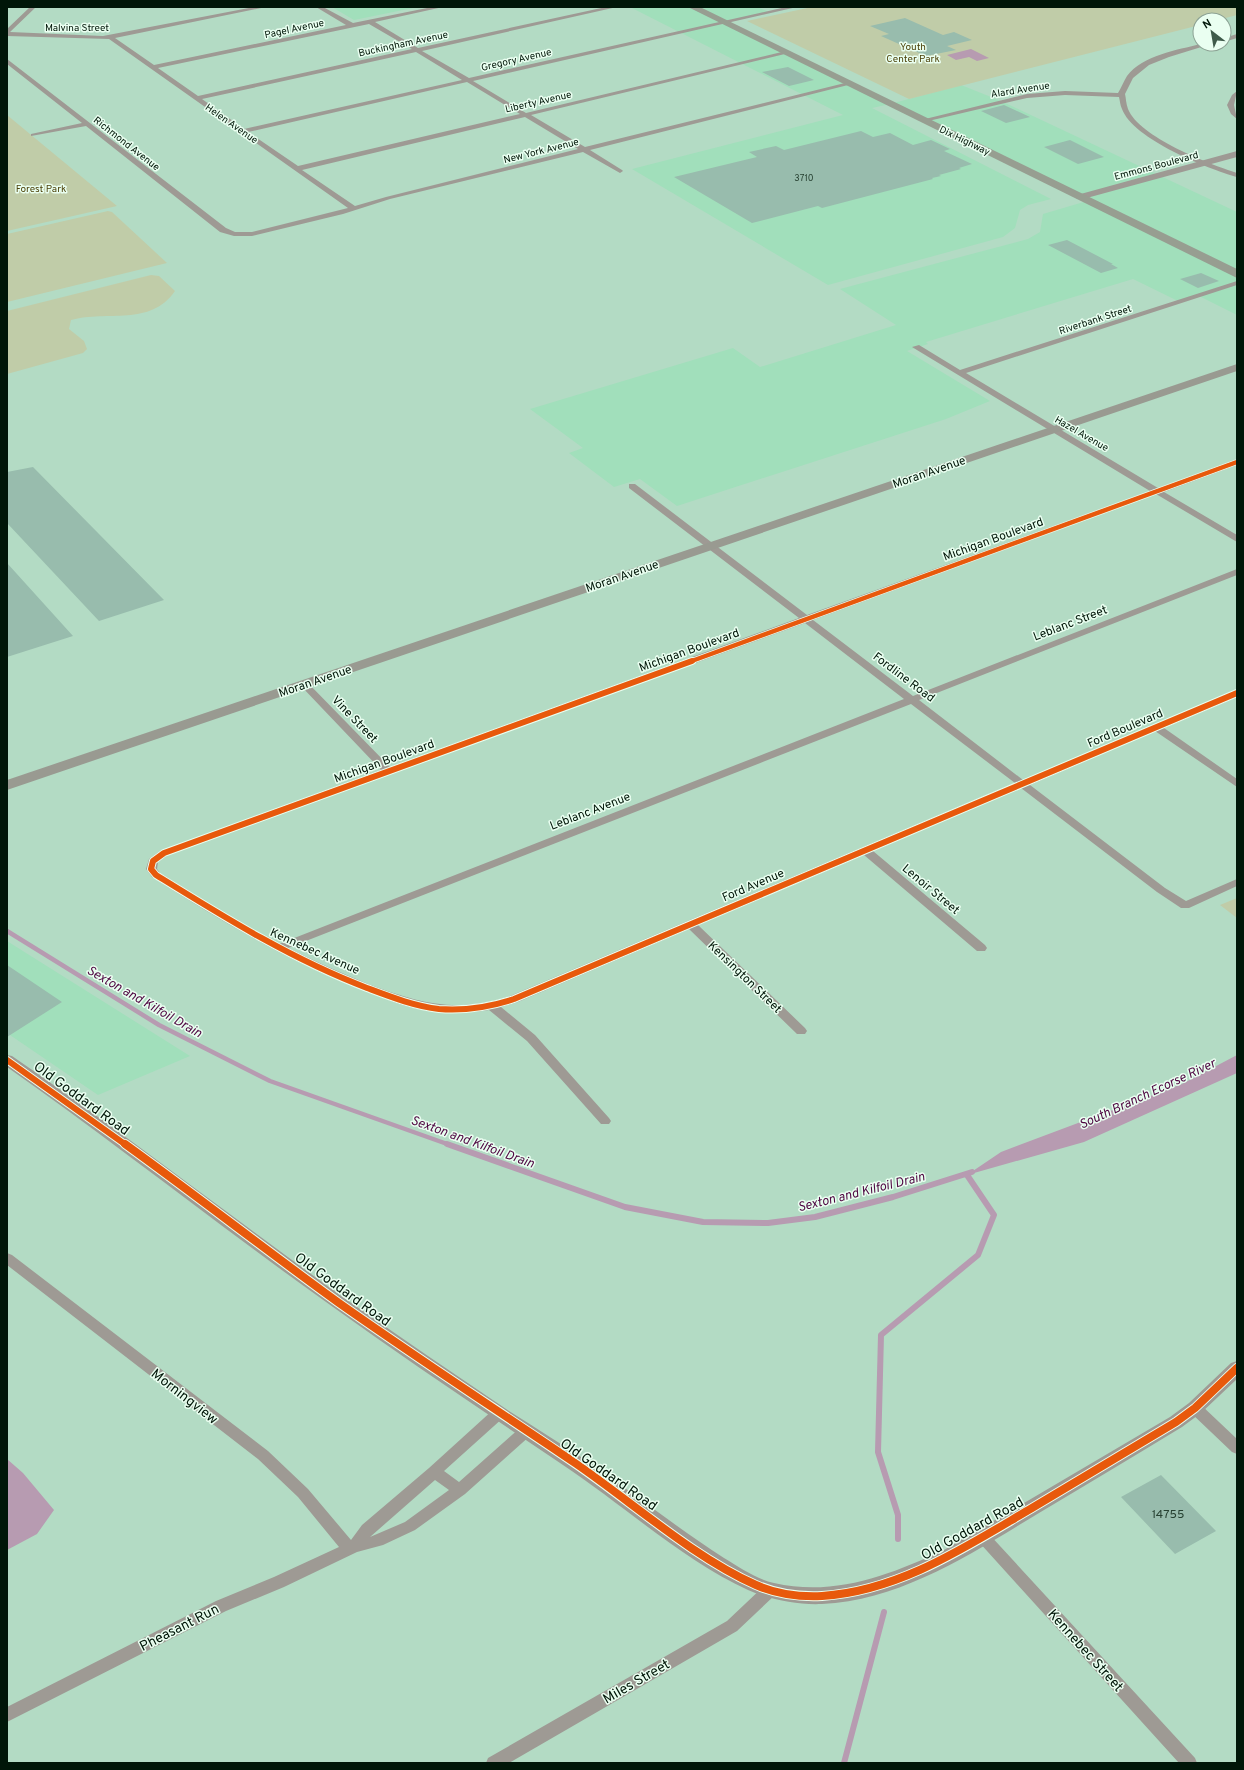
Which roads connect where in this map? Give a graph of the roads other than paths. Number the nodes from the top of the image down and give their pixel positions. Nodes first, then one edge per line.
1 (33, 7) edge
2 (263, 7) edge
3 (319, 7) edge
4 (440, 7) edge
5 (614, 7) edge
6 (693, 7) edge
7 (794, 7) edge
8 (370, 22) junction
9 (724, 22) junction
10 (351, 26) junction
11 (7, 33) edge
12 (110, 37) junction
13 (1192, 48) edge
14 (417, 50) junction
15 (786, 53) junction
16 (7, 61) edge
17 (153, 67) junction
18 (467, 80) junction
19 (849, 84) junction
20 (1237, 92) edge
21 (1121, 96) junction
22 (196, 98) junction
23 (525, 115) junction
24 (1237, 117) edge
25 (924, 120) junction
26 (87, 124) junction
27 (242, 131) junction
28 (33, 135) dead end
29 (584, 149) junction
30 (1237, 154) edge
31 (1206, 163) junction
32 (296, 169) junction
33 (620, 171) dead end
34 (1237, 175) edge
35 (1080, 197) junction
36 (354, 209) junction
37 (237, 235) joint
38 (1237, 274) edge
39 (1237, 283) edge
40 (916, 347) dead end
41 (1237, 367) edge
42 (959, 373) junction
43 (1054, 429) junction
44 (1237, 462) edge
45 (632, 486) dead end
46 (1158, 491) junction
47 (1237, 539) edge
48 (710, 546) junction
49 (1237, 572) edge
50 (806, 618) junction
51 (304, 684) junction
52 (1237, 693) edge
53 (912, 698) junction
54 (1156, 727) junction
55 (388, 772) junction
56 (1022, 783) junction
57 (1237, 784) edge
58 (7, 785) edge
59 (865, 850) junction
60 (151, 863) joint
61 (1237, 882) edge
62 (690, 924) junction
63 (278, 948) junction
64 (980, 948) dead end
65 (492, 1006) junction
66 (801, 1031) dead end
67 (7, 1060) edge
68 (605, 1121) dead end
69 (7, 1258) edge
70 (1237, 1368) edge
71 (1195, 1408) junction
72 (499, 1413) junction
73 (526, 1431) junction
74 (1237, 1448) edge
75 (434, 1472) junction
76 (460, 1490) junction
77 (983, 1537) junction
78 (352, 1548) junction
79 (770, 1590) junction
80 (7, 1715) edge
81 (494, 1763) edge
82 (1189, 1763) edge

1 - 11 street
2 - 12 street, Malvina Street
3 - 10 street
4 - 8 street, Pagel Avenue
5 - 14 street, Buckingham Avenue
6 - 9 main road, Dix Highway
7 - 9 street, Gregory Avenue
8 - 10 street, Pagel Avenue
8 - 14 street
9 - 15 main road, Dix Highway
9 - 18 street, Gregory Avenue
10 - 17 street, Pagel Avenue
11 - 12 street, Malvina Street
12 - 17 street, Helen Avenue
13 - 21 street
14 - 18 street
14 - 22 street, Buckingham Avenue
15 - 19 main road, Dix Highway
15 - 23 street, Liberty Avenue
16 - 26 street, Richmond Avenue
17 - 22 street, Helen Avenue
18 - 23 street
18 - 27 street, Gregory Avenue
19 - 25 main road, Dix Highway
19 - 29 street, New York Avenue
20 - 24 street
21 - 25 street, Alard Avenue
21 - 31 street
22 - 27 street, Helen Avenue
23 - 29 street
23 - 32 street, Liberty Avenue
25 - 35 main road, Dix Highway
26 - 28 street
26 - 37 street, Richmond Avenue
27 - 32 street, Helen Avenue
29 - 33 street
29 - 36 street, New York Avenue
30 - 31 street, Emmons Boulevard
31 - 34 street
31 - 35 street, Emmons Boulevard
32 - 36 street, Helen Avenue
35 - 38 main road, Dix Highway
36 - 37 street, New York Avenue
39 - 42 street, Riverbank Street
40 - 42 street, Hazel Avenue
41 - 43 main road, Moran Avenue
42 - 43 street, Hazel Avenue
43 - 46 street, Hazel Avenue
43 - 48 main road, Moran Avenue
44 - 46 street, Michigan Boulevard
45 - 48 street, Fordline Road
46 - 47 street, Hazel Avenue
46 - 50 street, Michigan Boulevard
48 - 50 street, Fordline Road
48 - 51 main road, Moran Avenue
49 - 53 street, Leblanc Street
50 - 53 street, Fordline Road
50 - 55 street, Michigan Boulevard
51 - 55 street, Vine Street
51 - 58 main road, Moran Avenue
52 - 54 street, Ford Boulevard
53 - 56 street, Fordline Road
53 - 63 street, Leblanc Avenue
54 - 56 street, Ford Boulevard
54 - 57 street
55 - 60 street, Michigan Boulevard
56 - 59 street, Ford Avenue
56 - 61 street, Fordline Road
59 - 62 street, Ford Avenue
59 - 64 street, Lenoir Street
60 - 63 street, Kennebec Avenue
62 - 65 street, Ford Avenue
62 - 66 street, Kensington Street
63 - 65 street, Kennebec Avenue
65 - 68 street
67 - 72 street, Old Goddard Road
69 - 78 street, Morningview
70 - 71 street, Old Goddard Road
71 - 74 street
71 - 77 street, Old Goddard Road
72 - 73 street, Old Goddard Road
72 - 75 street, Pheasant Run
73 - 76 street, Pheasant Run
73 - 79 street, Old Goddard Road
75 - 76 street
75 - 78 street, Pheasant Run
76 - 78 street, Pheasant Run
77 - 79 street, Old Goddard Road
77 - 82 street, Kennebec Street
78 - 80 street, Pheasant Run
79 - 81 street, Miles Street

